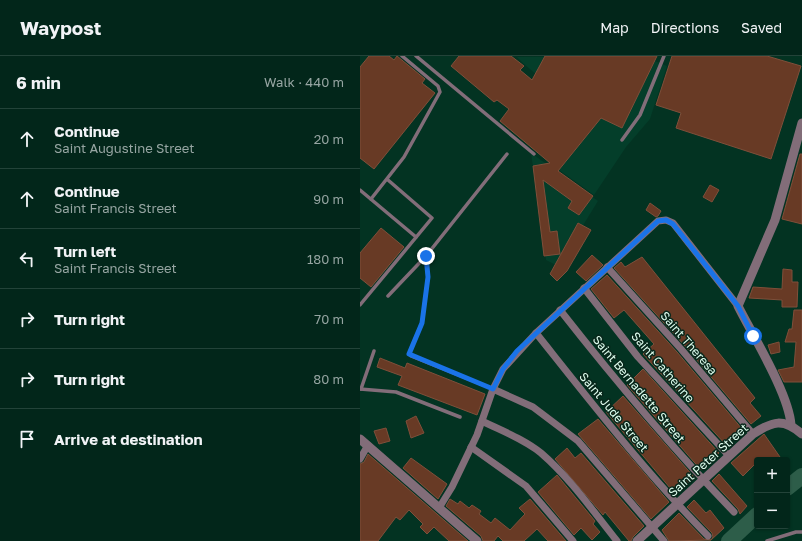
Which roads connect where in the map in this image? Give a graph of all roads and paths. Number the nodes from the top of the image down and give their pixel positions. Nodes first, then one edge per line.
1 (402, 56) edge
2 (416, 56) edge
3 (664, 56) edge
4 (802, 123) edge
5 (622, 140) dead end
6 (507, 154) dead end
7 (534, 154) dead end
8 (388, 180) junction
9 (360, 190) edge
10 (371, 199) junction
11 (416, 237) junction
12 (426, 256) junction
13 (607, 267) junction
14 (584, 288) junction
15 (388, 296) dead end
16 (361, 302) edge
17 (738, 306) junction
18 (560, 310) junction
19 (536, 333) junction
20 (374, 351) dead end
21 (361, 389) edge
22 (493, 389) junction
23 (460, 417) dead end
24 (482, 421) junction
25 (791, 425) junction
26 (753, 434) junction
27 (802, 434) edge
28 (360, 439) edge
29 (368, 445) junction
30 (471, 447) junction
31 (729, 456) junction
32 (360, 459) edge
33 (703, 480) junction
34 (677, 504) junction
35 (439, 508) junction
36 (734, 512) dead end
37 (652, 528) junction
38 (802, 532) edge
39 (708, 536) dead end
40 (477, 541) edge
41 (573, 541) edge
42 (617, 541) edge
43 (637, 541) edge
44 (664, 541) edge
45 (767, 541) edge

1 - 8 lane
2 - 7 lane
3 - 5 lane
4 - 17 street
6 - 12 lane
8 - 10 lane
8 - 11 lane
9 - 10 lane
10 - 11 lane
11 - 16 lane
12 - 15 lane
12 - 22 lane
13 - 14 street
13 - 17 street
13 - 26 street, Saint Theresa
14 - 18 street
14 - 31 street, Saint Catherine
17 - 25 street
18 - 19 street
18 - 33 street, Saint Bernadette Street
19 - 22 street
19 - 34 street, Saint Jude Street
20 - 21 lane
21 - 23 lane
22 - 24 street
22 - 37 street
24 - 30 street
24 - 42 street
25 - 26 street, Saint Peter Street
25 - 27 street
26 - 31 street, Saint Peter Street
28 - 29 street
29 - 32 street
29 - 35 street
30 - 35 street
30 - 41 street
31 - 33 street, Saint Peter Street
33 - 34 street, Saint Peter Street
33 - 36 street, Saint Bernadette Street
34 - 37 street, Saint Peter Street
34 - 39 street, Saint Jude Street
35 - 40 street
37 - 43 street, Saint Peter Street
37 - 44 street
38 - 45 lane

